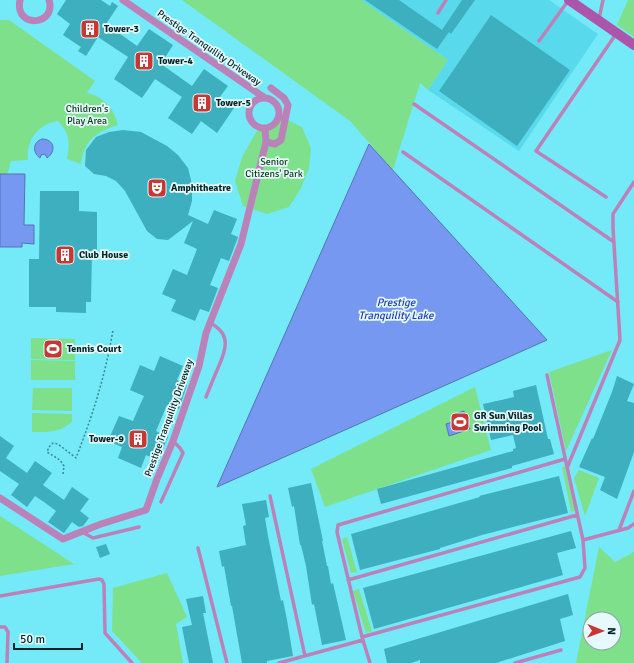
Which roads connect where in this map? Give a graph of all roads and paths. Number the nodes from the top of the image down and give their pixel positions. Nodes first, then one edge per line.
1 (20, 0) edge
2 (49, 0) edge
3 (123, 0) edge
4 (446, 0) edge
5 (569, 0) edge
6 (603, 0) edge
7 (438, 13) dead end
8 (598, 20) junction
9 (617, 33) junction
10 (538, 41) dead end
11 (634, 45) edge
12 (271, 88) dead end
13 (265, 98) junction
14 (414, 104) dead end
15 (265, 129) junction
16 (266, 142) junction
17 (403, 152) dead end
18 (634, 182) edge
19 (606, 197) dead end
20 (614, 242) junction
21 (618, 302) junction
22 (210, 323) junction
23 (113, 330) dead end
24 (547, 375) dead end
25 (206, 397) dead end
26 (173, 440) junction
27 (565, 459) junction
28 (567, 469) junction
29 (63, 474) dead end
30 (634, 491) edge
31 (270, 496) dead end
32 (0, 498) edge
33 (161, 502) dead end
34 (577, 515) junction
35 (634, 524) edge
36 (139, 527) dead end
37 (619, 530) junction
38 (82, 532) junction
39 (583, 540) junction
40 (198, 548) dead end
41 (348, 580) junction
42 (0, 596) edge
43 (0, 626) edge
44 (363, 639) junction
45 (561, 650) dead end
46 (305, 656) junction
47 (7, 663) edge
48 (132, 663) edge
49 (226, 663) edge
50 (279, 663) edge
51 (370, 663) edge
52 (515, 663) edge

1 - 2 street
3 - 13 street, Prestige Tranquility Driveway
4 - 7 lane
5 - 8 main road
5 - 10 lane
6 - 8 lane
8 - 9 main road
9 - 11 main road
9 - 19 lane
12 - 16 street
13 - 15 street, Prestige Tranquility Driveway
13 - 15 street, Prestige Tranquility Driveway
14 - 20 lane
15 - 16 street, Prestige Tranquility Driveway
16 - 22 street, Prestige Tranquility Driveway
17 - 21 lane
18 - 20 lane
20 - 21 lane
21 - 28 lane
22 - 25 lane
22 - 26 street, Prestige Tranquility Driveway
23 - 29 path
24 - 27 lane
26 - 33 lane
26 - 38 street, Prestige Tranquility Driveway
27 - 28 lane
27 - 41 lane
28 - 34 lane
30 - 37 lane
31 - 46 lane
32 - 38 street, Prestige Tranquility Driveway
34 - 39 lane
34 - 41 lane
35 - 37 lane
36 - 38 lane
37 - 39 lane
39 - 44 lane
40 - 49 lane
41 - 44 lane
42 - 48 lane
43 - 47 lane
44 - 46 lane
44 - 51 lane
45 - 52 lane
46 - 50 lane

